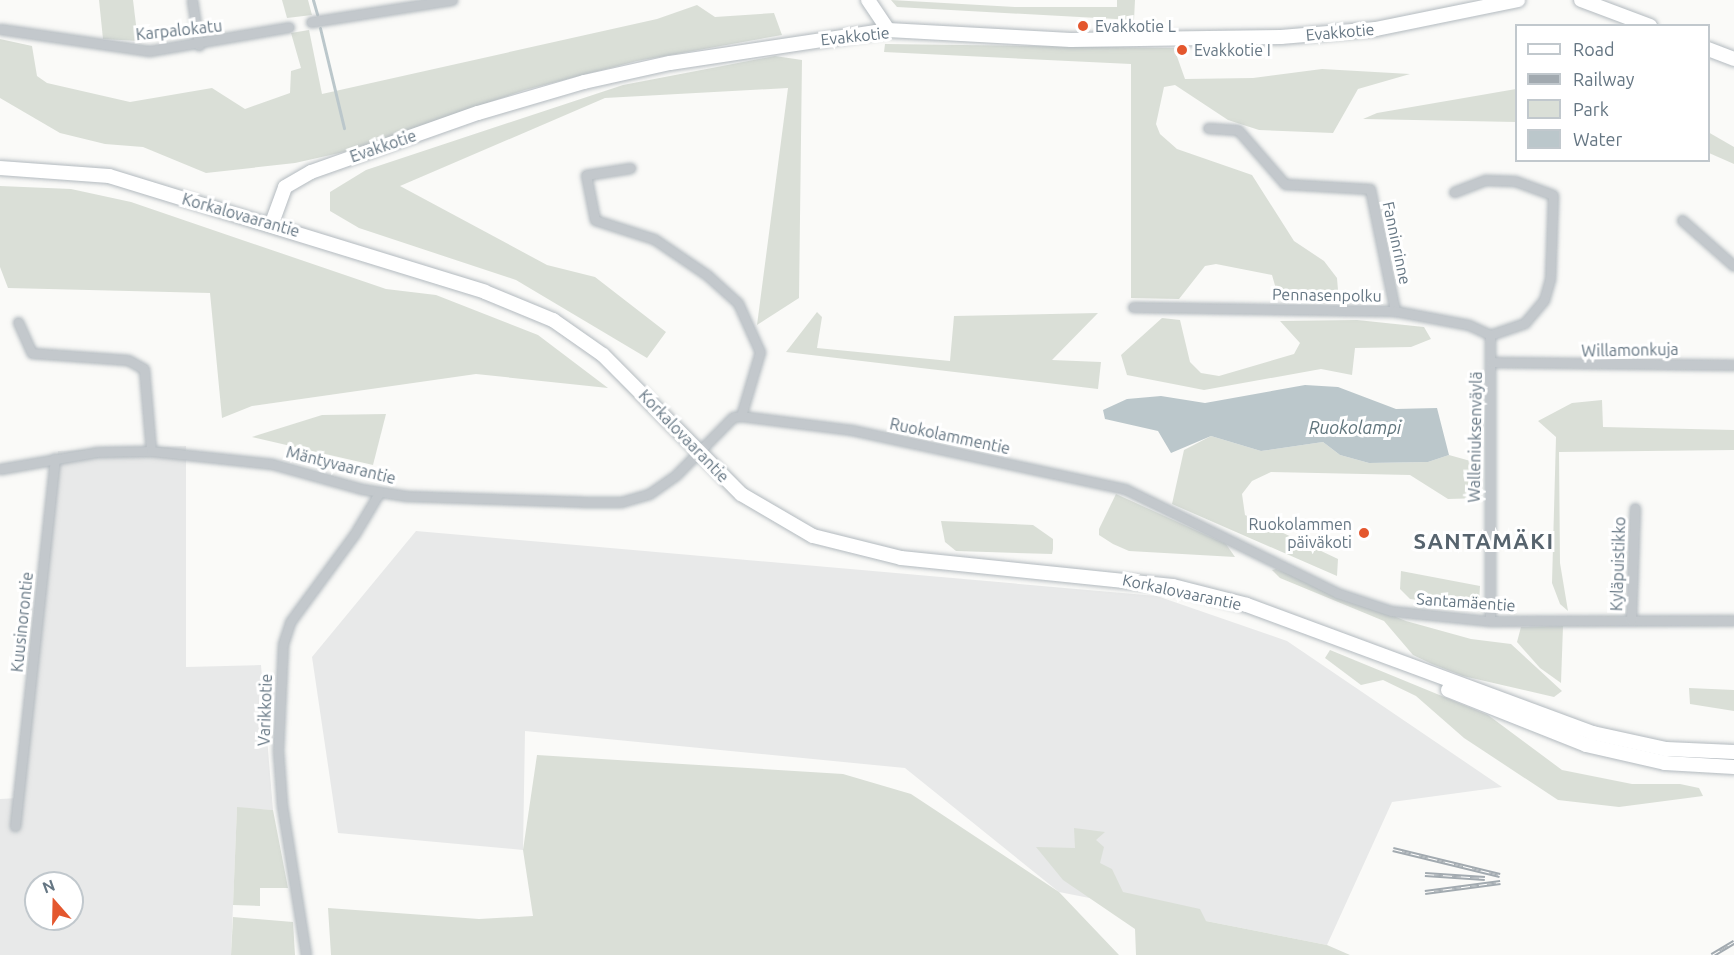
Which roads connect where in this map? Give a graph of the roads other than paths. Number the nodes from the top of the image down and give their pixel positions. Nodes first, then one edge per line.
1 (192, 0) edge
2 (452, 0) edge
3 (868, 0) edge
4 (1518, 0) edge
5 (1590, 1) edge
6 (311, 22) dead end
7 (1645, 24) edge
8 (289, 27) dead end
9 (0, 29) edge
10 (888, 30) junction
11 (199, 45) junction
12 (1710, 50) edge
13 (1734, 59) edge
14 (1208, 129) dead end
15 (0, 168) edge
16 (630, 168) dead end
17 (1454, 192) dead end
18 (1682, 220) dead end
19 (272, 223) junction
20 (1734, 266) edge
21 (1133, 307) dead end
22 (1395, 311) junction
23 (18, 322) dead end
24 (1490, 336) junction
25 (1491, 362) junction
26 (1734, 365) edge
27 (741, 416) junction
28 (151, 451) junction
29 (698, 454) junction
30 (55, 458) junction
31 (0, 469) edge
32 (378, 493) junction
33 (1148, 500) joint
34 (1635, 508) dead end
35 (1631, 620) junction
36 (1734, 620) edge
37 (1490, 621) junction
38 (1383, 656) junction
39 (1734, 752) edge
40 (1734, 767) edge
41 (15, 826) dead end
42 (306, 955) edge

1 - 11 street
2 - 6 street
3 - 10 street
4 - 10 street, Evakkotie
5 - 7 street
8 - 11 street, Karpalokatu
9 - 11 street, Karpalokatu
10 - 19 street, Evakkotie
12 - 13 street
14 - 22 street, Fanninrinne
15 - 19 street, Korkalovaarantie
16 - 27 street
17 - 24 street
18 - 20 street
19 - 29 street, Korkalovaarantie
21 - 22 street, Pennasenpolku
22 - 24 street, Pennasenpolku
23 - 28 street
24 - 25 street
25 - 26 street, Willamonkuja
25 - 37 street, Walleniuksenväylä
27 - 29 street, Mäntyvaarantie
27 - 33 street, Ruokolammentie
28 - 30 street, Mäntyvaarantie
28 - 32 street, Mäntyvaarantie
29 - 32 street, Mäntyvaarantie
29 - 38 street, Korkalovaarantie
30 - 31 street, Mäntyvaarantie
30 - 41 street, Kuusinorontie
32 - 42 street, Varikkotie
33 - 37 street, Santamäentie
34 - 35 street, Kyläpuistikko
35 - 36 street, Santamäentie
35 - 37 street, Santamäentie
38 - 39 street, Korkalovaarantie
38 - 40 street, Korkalovaarantie

